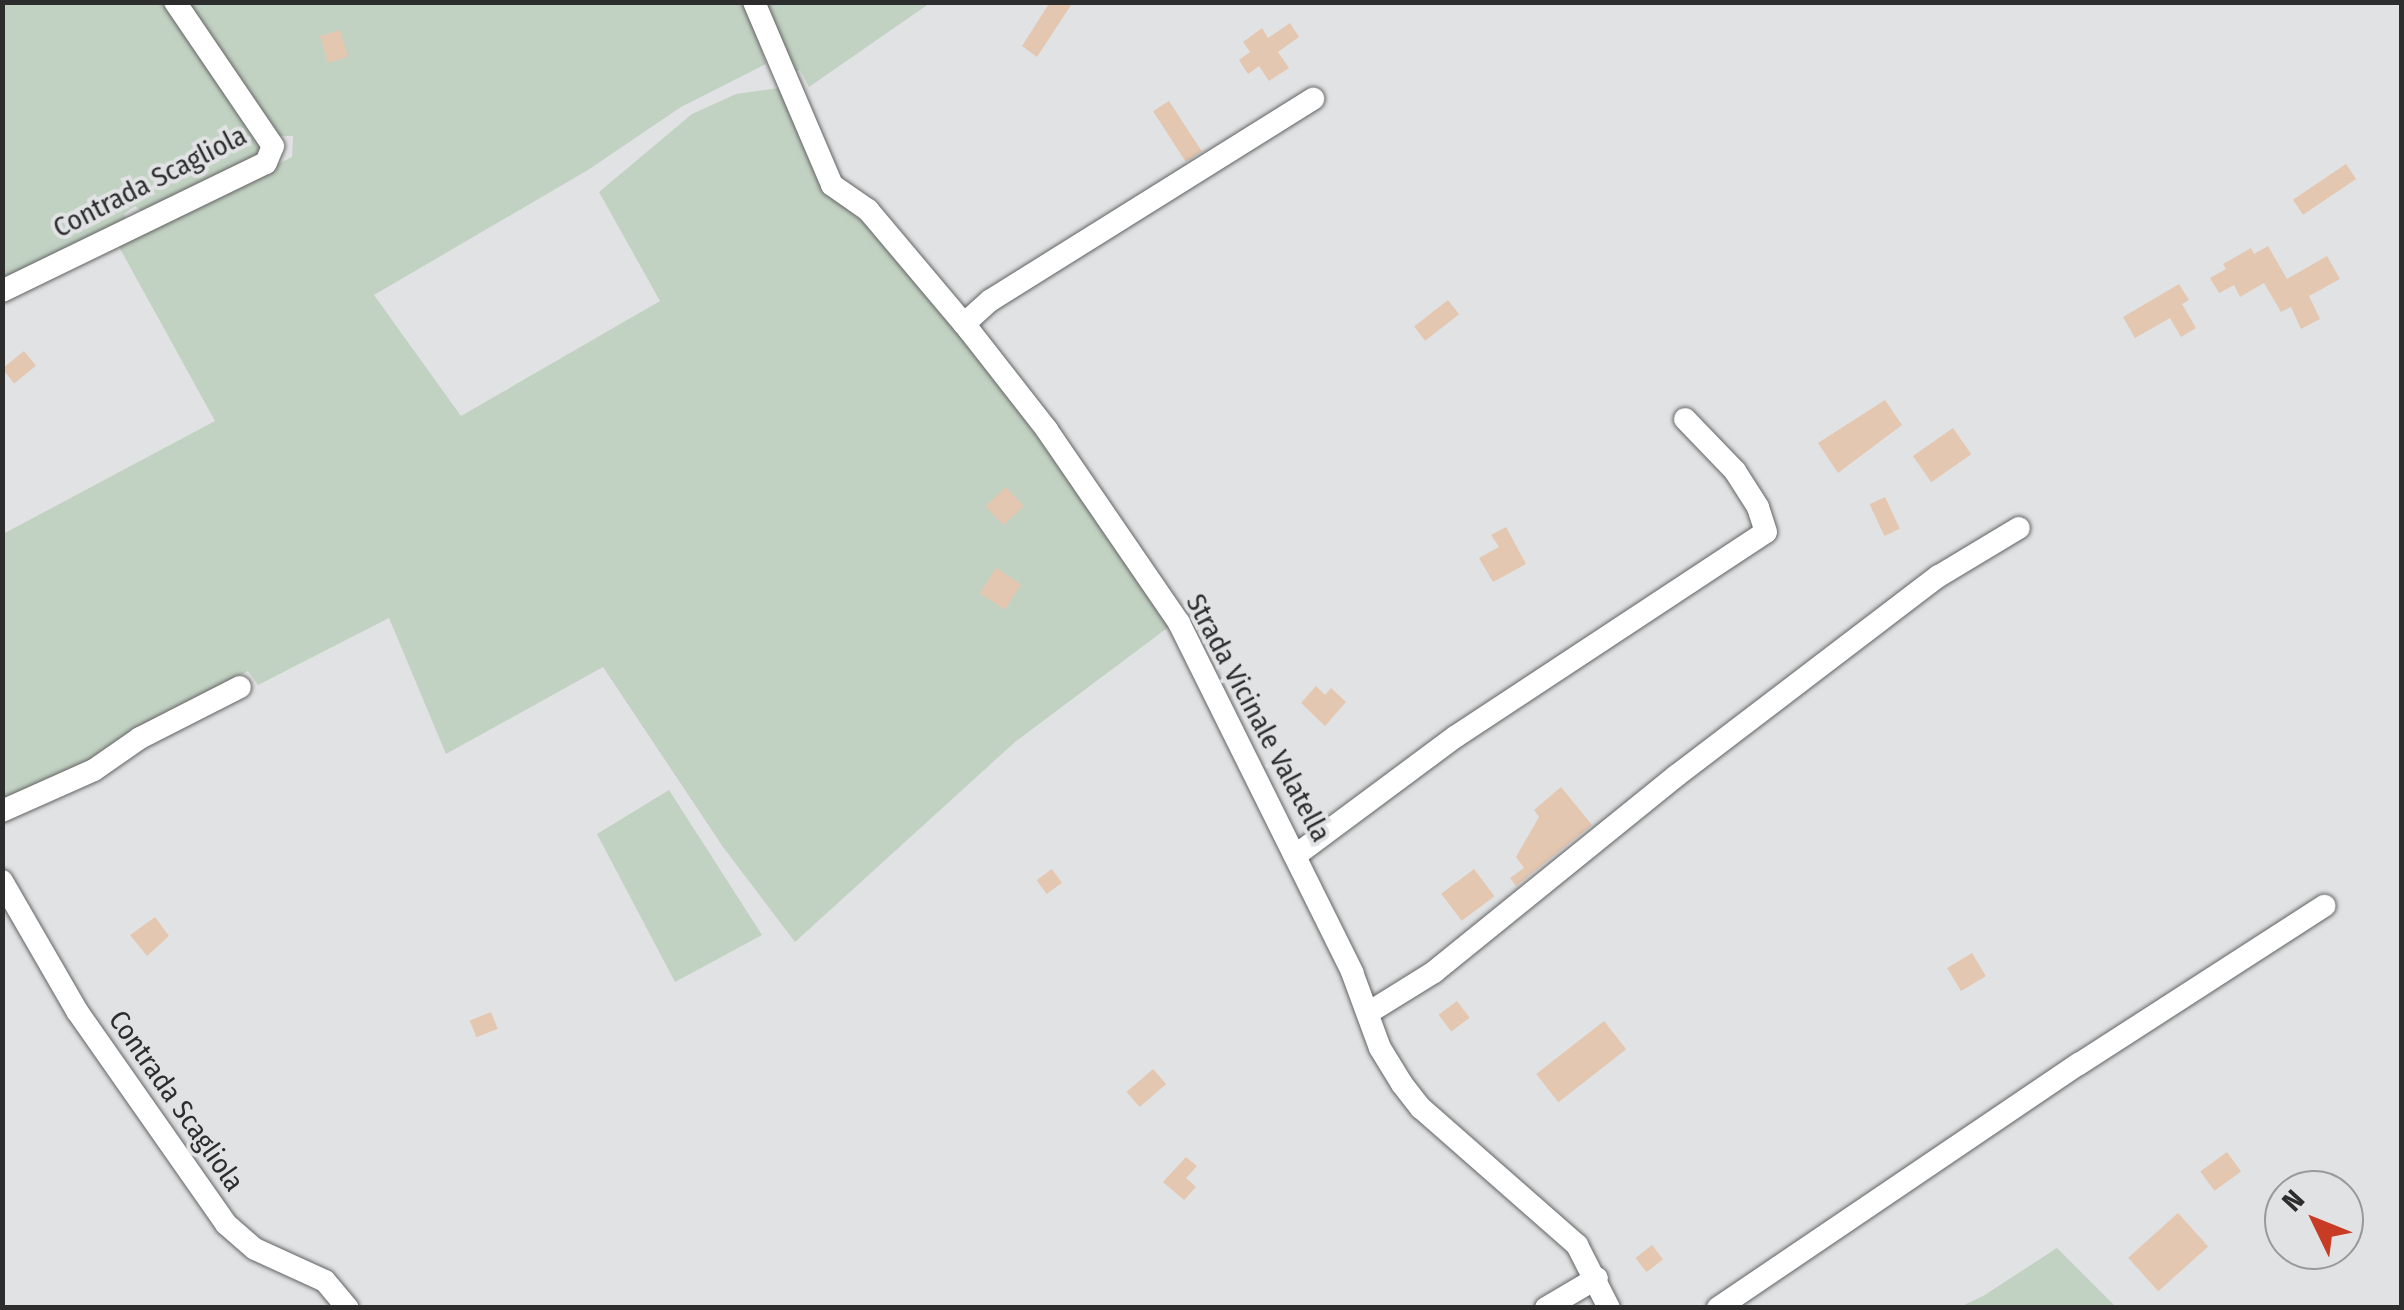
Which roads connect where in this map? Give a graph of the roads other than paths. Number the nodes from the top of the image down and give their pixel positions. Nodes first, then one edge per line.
1 (175, 2) edge
2 (754, 2) edge
3 (1313, 99) dead end
4 (2, 291) edge
5 (964, 324) junction
6 (1685, 419) dead end
7 (2019, 528) dead end
8 (240, 687) dead end
9 (2, 812) edge
10 (1296, 855) junction
11 (2, 881) edge
12 (2324, 906) dead end
13 (1368, 1013) junction
14 (1596, 1278) junction
15 (348, 1308) edge
16 (1546, 1308) edge
17 (1608, 1308) edge
18 (1718, 1308) edge

1 - 4 street, Contrada Scagliola
2 - 5 street, Strada Vicinale Valatella
3 - 5 street
5 - 10 street, Strada Vicinale Valatella
6 - 10 street
7 - 13 street
8 - 9 street
10 - 13 street, Strada Vicinale Valatella
11 - 15 street, Contrada Scagliola
12 - 18 street
13 - 14 street, Strada Vicinale Valatella
14 - 16 street
14 - 17 street, Strada Vicinale Valatella

